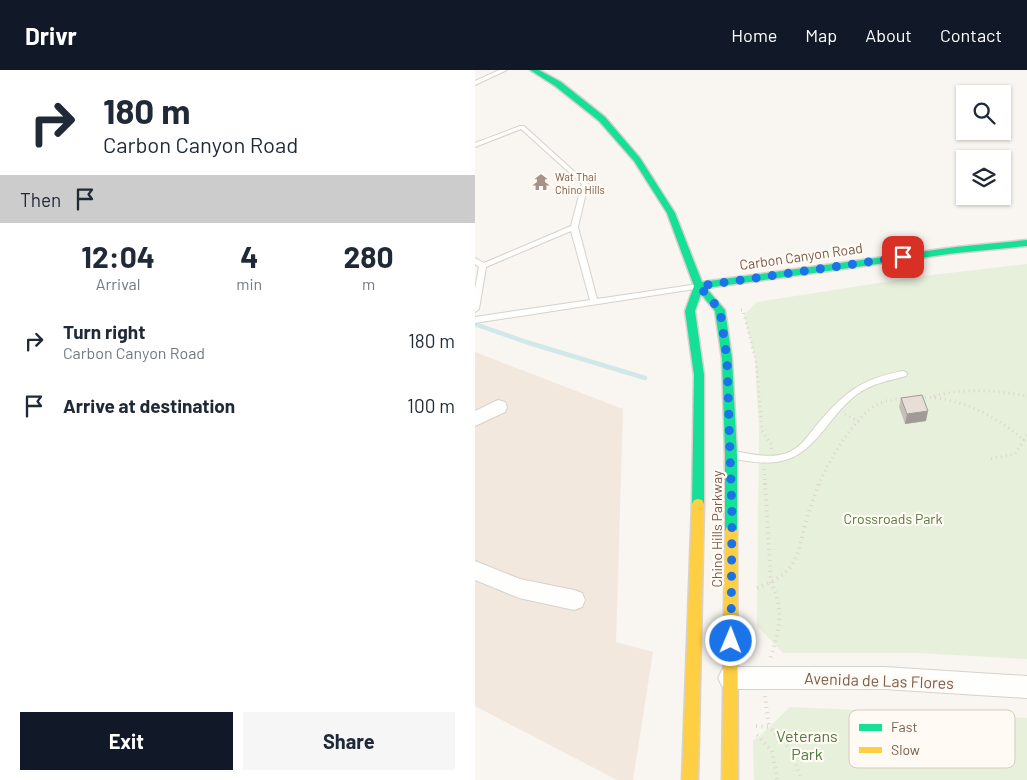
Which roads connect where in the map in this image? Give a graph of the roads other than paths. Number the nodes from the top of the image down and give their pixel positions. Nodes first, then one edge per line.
1 (504, 70) edge
2 (534, 70) edge
3 (475, 83) edge
4 (475, 145) edge
5 (574, 227) junction
6 (1027, 243) edge
7 (475, 260) edge
8 (483, 266) junction
9 (699, 286) junction
10 (594, 302) junction
11 (475, 309) edge
12 (475, 320) edge
13 (903, 374) dead end
14 (498, 407) dead end
15 (475, 419) edge
16 (731, 455) junction
17 (475, 570) edge
18 (574, 600) dead end
19 (730, 678) junction
20 (1027, 687) edge
21 (690, 780) edge
22 (730, 780) edge

1 - 3 lane
2 - 9 main road
4 - 5 lane
5 - 8 lane
5 - 10 lane
6 - 9 main road, Carbon Canyon Road
7 - 8 lane
8 - 11 lane
9 - 10 lane
9 - 16 main road, Chino Hills Parkway
9 - 21 main road, Chino Hills Parkway
10 - 12 lane
13 - 16 lane
14 - 15 street
16 - 19 main road, Chino Hills Parkway
17 - 18 street
19 - 20 street, Avenida de Las Flores
19 - 22 main road, Chino Hills Parkway

